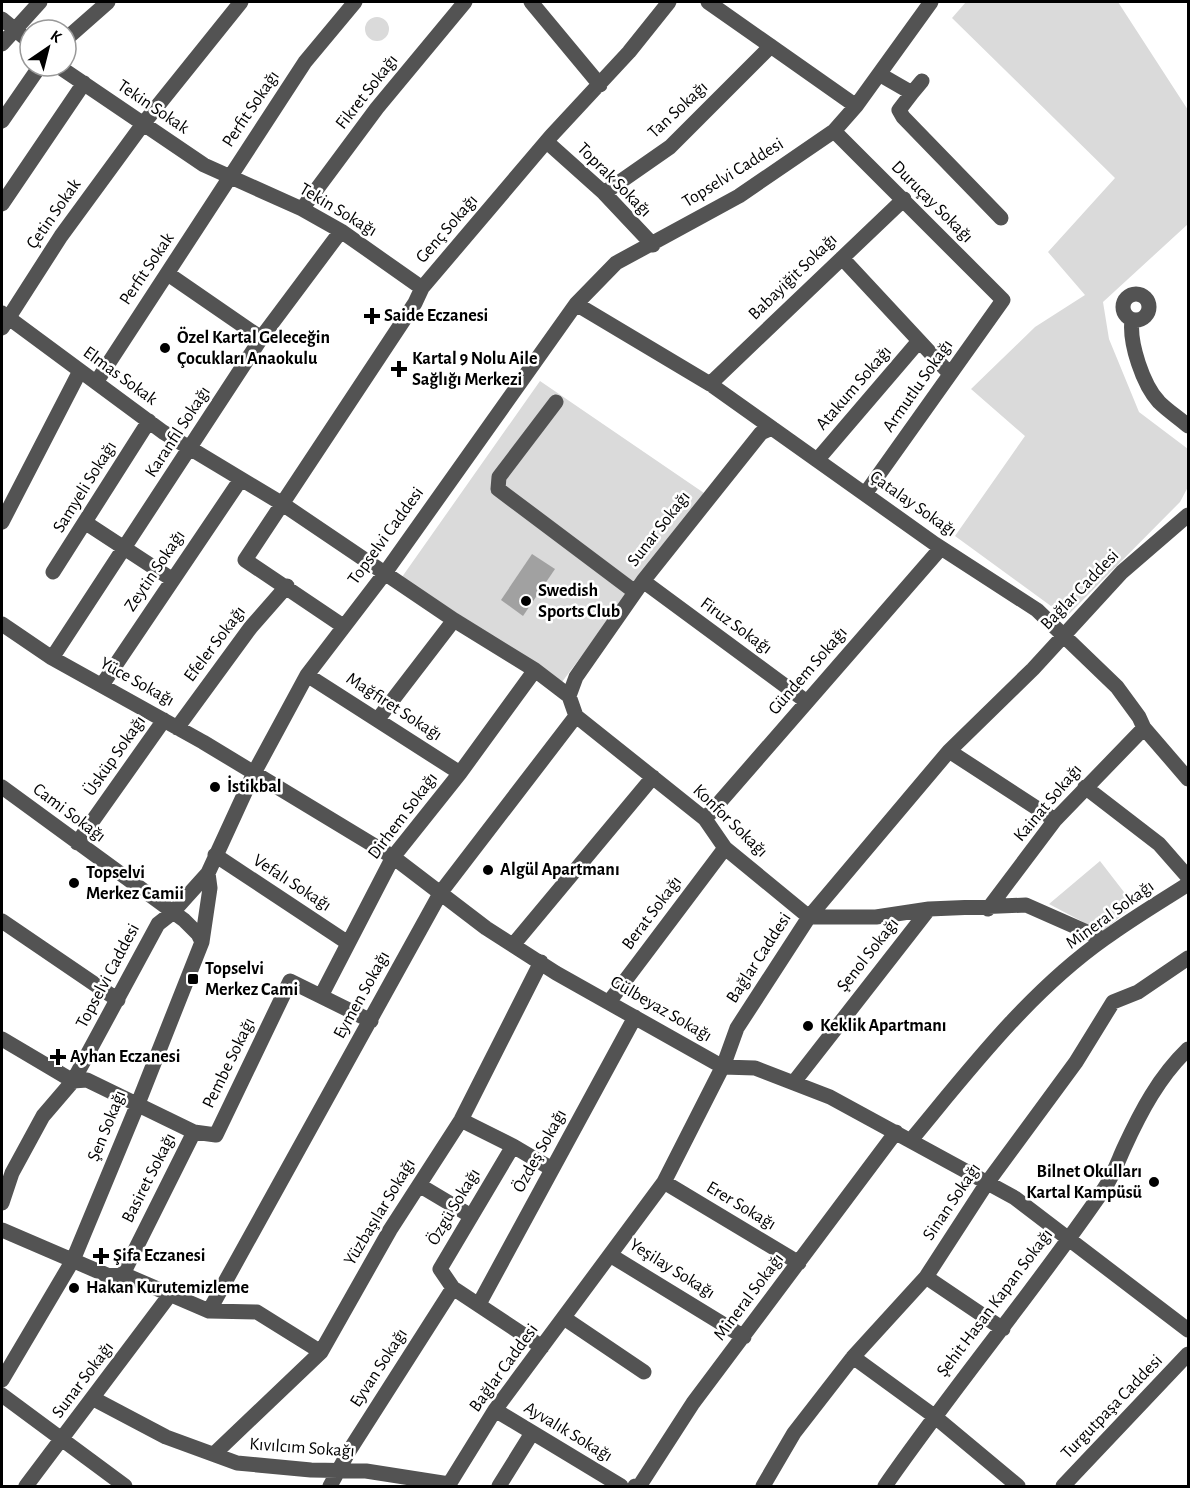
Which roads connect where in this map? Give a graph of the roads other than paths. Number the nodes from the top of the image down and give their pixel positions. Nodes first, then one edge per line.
1 (40, 2) edge
2 (108, 2) edge
3 (241, 2) edge
4 (355, 2) edge
5 (465, 2) edge
6 (531, 2) edge
7 (669, 2) edge
8 (708, 2) edge
9 (930, 2) edge
10 (8, 23) edge
11 (78, 28) edge
12 (2, 44) edge
13 (771, 46) junction
14 (879, 74) junction
15 (32, 78) edge
16 (75, 78) edge
17 (922, 81) dead end
18 (84, 84) junction
19 (600, 86) junction
20 (912, 93) junction
21 (856, 106) junction
22 (2, 121) edge
23 (143, 124) junction
24 (834, 131) junction
25 (547, 142) junction
26 (228, 177) junction
27 (604, 193) junction
28 (904, 200) junction
29 (2, 204) edge
30 (302, 209) junction
31 (1001, 218) dead end
32 (341, 231) junction
33 (653, 245) junction
34 (842, 258) junction
35 (168, 274) junction
36 (422, 288) junction
37 (1003, 300) joint
38 (576, 304) junction
39 (4, 319) edge
40 (1132, 320) dead end
41 (261, 338) junction
42 (919, 341) junction
43 (80, 371) junction
44 (950, 374) junction
45 (97, 381) junction
46 (710, 384) junction
47 (556, 402) dead end
48 (149, 422) junction
49 (1188, 426) edge
50 (772, 428) junction
51 (191, 449) junction
52 (818, 459) junction
53 (240, 479) junction
54 (865, 494) junction
55 (281, 503) junction
56 (1188, 515) edge
57 (2, 522) edge
58 (86, 523) junction
59 (940, 548) junction
60 (124, 549) junction
61 (53, 572) dead end
62 (385, 573) junction
63 (173, 580) junction
64 (287, 586) junction
65 (639, 587) junction
66 (454, 620) junction
67 (2, 624) edge
68 (343, 626) junction
69 (1065, 634) junction
70 (52, 658) junction
71 (535, 670) junction
72 (307, 675) junction
73 (102, 685) junction
74 (569, 696) junction
75 (807, 702) junction
76 (576, 716) junction
77 (378, 719) junction
78 (170, 724) junction
79 (1144, 728) junction
80 (949, 751) junction
81 (1185, 770) edge
82 (460, 772) junction
83 (254, 773) junction
84 (653, 777) junction
85 (2, 787) edge
86 (1085, 787) junction
87 (705, 819) junction
88 (1055, 820) junction
89 (77, 843) junction
90 (725, 848) junction
91 (215, 855) junction
92 (393, 857) junction
93 (208, 873) junction
94 (1188, 878) edge
95 (1188, 884) edge
96 (441, 891) junction
97 (928, 909) junction
98 (988, 909) junction
99 (172, 913) junction
100 (809, 917) junction
101 (2, 921) edge
102 (1103, 939) junction
103 (202, 942) junction
104 (348, 943) junction
105 (513, 945) junction
106 (1188, 958) edge
107 (542, 962) junction
108 (321, 996) junction
109 (118, 999) junction
110 (609, 1002) junction
111 (635, 1017) junction
112 (371, 1021) junction
113 (2, 1039) edge
114 (1188, 1049) edge
115 (723, 1067) junction
116 (73, 1081) junction
117 (794, 1082) junction
118 (137, 1106) junction
119 (461, 1120) junction
120 (194, 1132) junction
121 (896, 1132) junction
122 (911, 1140) junction
123 (513, 1146) junction
124 (552, 1169) junction
125 (5, 1180) edge
126 (664, 1182) junction
127 (987, 1183) junction
128 (419, 1185) junction
129 (2, 1203) edge
130 (471, 1216) junction
131 (2, 1230) edge
132 (1067, 1238) junction
133 (610, 1255) junction
134 (73, 1260) junction
135 (799, 1263) junction
136 (123, 1274) junction
137 (926, 1277) junction
138 (453, 1288) junction
139 (169, 1296) junction
140 (479, 1304) junction
141 (209, 1311) junction
142 (564, 1318) junction
143 (1003, 1329) junction
144 (1188, 1330) edge
145 (744, 1336) junction
146 (542, 1347) junction
147 (321, 1352) junction
148 (1188, 1354) edge
149 (853, 1357) junction
150 (644, 1372) dead end
151 (2, 1380) edge
152 (2, 1395) edge
153 (94, 1399) junction
154 (495, 1410) junction
155 (934, 1416) junction
156 (532, 1433) junction
157 (63, 1440) junction
158 (214, 1454) junction
159 (339, 1470) junction
160 (116, 1484) edge
161 (448, 1485) edge
162 (26, 1486) edge
163 (330, 1486) edge
164 (499, 1486) edge
165 (621, 1486) edge
166 (635, 1486) edge
167 (763, 1486) edge
168 (885, 1486) edge
169 (1017, 1486) edge
170 (1063, 1486) edge

1 - 10 street
2 - 11 street
3 - 23 street, Çetin Sokak
4 - 26 street, Perfit Sokağı
5 - 30 street, Fikret Sokağı
6 - 19 street
7 - 19 street, Genç Sokağı
8 - 13 street
9 - 14 street, Topselvi Caddesi
10 - 12 street
13 - 21 street
13 - 27 street, Tan Sokağı
14 - 20 street
14 - 21 street, Topselvi Caddesi
15 - 22 street
16 - 18 street, Tekin Sokak
17 - 20 street
18 - 23 street, Tekin Sokak
18 - 29 street
19 - 25 street, Genç Sokağı
20 - 31 street
21 - 24 street, Topselvi Caddesi
23 - 26 street, Tekin Sokak
23 - 39 street, Çetin Sokak
24 - 28 street, Duruçay Sokağı
24 - 33 street, Topselvi Caddesi
25 - 27 street, Toprak Sokağı
25 - 36 street, Genç Sokağı
26 - 30 street, Tekin Sokağı
26 - 35 street, Perfit Sokak
27 - 33 street, Toprak Sokağı
28 - 34 street, Babayiğit Sokağı
28 - 37 street, Duruçay Sokağı
30 - 32 street, Tekin Sokağı
32 - 36 street, Tekin Sokağı
32 - 41 street, Karanfil Sokağı
33 - 38 street, Topselvi Caddesi
34 - 42 street
34 - 46 street, Babayiğit Sokağı
35 - 41 street
35 - 45 street, Perfit Sokak
36 - 55 street, Genç Sokağı
37 - 44 street, Armutlu Sokağı
38 - 46 street, Çatalay Sokağı
38 - 62 street, Topselvi Caddesi
39 - 43 street, Elmas Sokak
40 - 49 street
41 - 51 street, Karanfil Sokağı
42 - 44 street
42 - 52 street, Atakum Sokağı
43 - 45 street, Elmas Sokak
43 - 57 street
44 - 54 street, Armutlu Sokağı
45 - 48 street, Elmas Sokak
46 - 50 street, Çatalay Sokağı
47 - 65 street, Firuz Sokağı
48 - 51 street, Elmas Sokak
48 - 58 street, Samyeli Sokağı
50 - 52 street, Çatalay Sokağı
50 - 65 street, Sunar Sokağı
51 - 53 street, Elmas Sokak
51 - 60 street, Karanfil Sokağı
52 - 54 street, Çatalay Sokağı
53 - 55 street, Elmas Sokak
53 - 63 street, Zeytin Sokağı
54 - 59 street, Çatalay Sokağı
55 - 62 street, Elmas Sokak
55 - 64 street, Genç Sokağı
56 - 69 street, Bağlar Caddesi
58 - 60 street
58 - 61 street, Samyeli Sokağı
59 - 69 street, Çatalay Sokağı
59 - 75 street, Gündem Sokağı
60 - 63 street
60 - 70 street, Karanfil Sokağı
62 - 66 street
62 - 68 street, Topselvi Caddesi
63 - 73 street, Zeytin Sokağı
64 - 68 street
64 - 78 street, Efeler Sokağı
65 - 74 street, Sunar Sokağı
65 - 75 street, Firuz Sokağı
66 - 71 street
66 - 77 street
67 - 70 street, Yüce Sokağı
68 - 72 street, Topselvi Caddesi
69 - 79 street, Çatalay Sokağı
69 - 80 street, Bağlar Caddesi
70 - 73 street, Yüce Sokağı
71 - 74 street
71 - 82 street, Dirhem Sokağı
72 - 77 street, Mağfiret Sokağı
72 - 83 street, Topselvi Caddesi
73 - 78 street, Yüce Sokağı
74 - 76 street
75 - 87 street, Gündem Sokağı
76 - 84 street, Konfor Sokağı
76 - 96 street, Eymen Sokağı
77 - 82 street, Mağfiret Sokağı
78 - 83 street, Yüce Sokağı
78 - 89 street, Üsküp Sokağı
79 - 81 street, Çatalay Sokağı
79 - 86 street, Kainat Sokağı
80 - 88 street
80 - 100 street, Bağlar Caddesi
82 - 92 street, Dirhem Sokağı
83 - 91 street, Topselvi Caddesi
83 - 92 street, Gülbeyaz Sokağı
84 - 87 street, Konfor Sokağı
84 - 105 street
85 - 89 street, Cami Sokağı
86 - 88 street, Kainat Sokağı
86 - 94 street
87 - 90 street, Konfor Sokağı
88 - 98 street, Kainat Sokağı
89 - 99 street, Cami Sokağı
90 - 100 street, Konfor Sokağı
90 - 110 street, Berat Sokağı
91 - 93 street, Topselvi Caddesi
91 - 104 street, Vefalı Sokağı
92 - 96 street, Gülbeyaz Sokağı
92 - 104 street, Dirhem Sokağı
93 - 99 street, Topselvi Caddesi
93 - 103 street, Şen Sokağı
95 - 102 street, Mineral Sokağı
96 - 105 street, Gülbeyaz Sokağı
96 - 112 street, Eymen Sokağı
97 - 98 street
97 - 100 street
97 - 117 street, Şenol Sokağı
98 - 102 street
99 - 103 street, Cami Sokağı
99 - 109 street, Topselvi Caddesi
100 - 115 street, Bağlar Caddesi
101 - 109 street
102 - 122 street, Mineral Sokağı
103 - 118 street, Şen Sokağı
104 - 108 street, Dirhem Sokağı
105 - 107 street, Gülbeyaz Sokağı
106 - 127 street, Sinan Sokağı
107 - 110 street, Gülbeyaz Sokağı
107 - 119 street, Yüzbaşılar Sokağı
108 - 112 street, Pembe Sokağı
108 - 120 street, Pembe Sokağı
109 - 116 street, Topselvi Caddesi
110 - 111 street, Gülbeyaz Sokağı
111 - 115 street, Gülbeyaz Sokağı
111 - 124 street, Özdeş Sokağı
112 - 141 street, Eymen Sokağı
113 - 116 street
114 - 132 street, Şehit Hasan Kapan Sokağı
115 - 117 street, Gülbeyaz Sokağı
115 - 126 street, Bağlar Caddesi
116 - 118 street
116 - 125 street, Topselvi Caddesi
117 - 121 street, Gülbeyaz Sokağı
118 - 120 street
118 - 134 street, Şen Sokağı
119 - 123 street
119 - 128 street, Yüzbaşılar Sokağı
120 - 136 street, Basiret Sokağı
121 - 122 street, Gülbeyaz Sokağı
121 - 135 street, Mineral Sokağı
122 - 127 street, Gülbeyaz Sokağı
123 - 124 street
123 - 130 street, Özgü Sokağı
124 - 140 street, Özdeş Sokağı
125 - 129 street, Topselvi Caddesi
126 - 133 street, Bağlar Caddesi
126 - 135 street, Erer Sokağı
127 - 132 street, Gülbeyaz Sokağı
127 - 137 street, Sinan Sokağı
128 - 130 street
128 - 147 street, Yüzbaşılar Sokağı
130 - 138 street, Özgü Sokağı
131 - 134 street
132 - 143 street, Şehit Hasan Kapan Sokağı
132 - 144 street, Gülbeyaz Sokağı
133 - 142 street, Bağlar Caddesi
133 - 145 street, Yeşilay Sokağı
134 - 136 street
134 - 151 street, Şen Sokağı
135 - 145 street, Mineral Sokağı
136 - 139 street
137 - 143 street
137 - 149 street, Sinan Sokağı
138 - 140 street
138 - 159 street, Eyvan Sokağı
139 - 141 street
139 - 153 street, Sunar Sokağı
140 - 146 street
141 - 147 street
142 - 146 street, Bağlar Caddesi
142 - 150 street
143 - 155 street, Şehit Hasan Kapan Sokağı
145 - 166 street, Mineral Sokağı
146 - 154 street, Bağlar Caddesi
147 - 158 street, Yüzbaşılar Sokağı
148 - 170 street, Turgutpaşa Caddesi
149 - 155 street
149 - 167 street, Sinan Sokağı
152 - 157 street
153 - 157 street, Sunar Sokağı
153 - 158 street, Kıvılcım Sokağı
154 - 156 street, Ayvalık Sokağı
154 - 161 street, Bağlar Caddesi
155 - 168 street, Şehit Hasan Kapan Sokağı
155 - 169 street
156 - 164 street
156 - 165 street, Ayvalık Sokağı
157 - 160 street
157 - 162 street, Sunar Sokağı
158 - 159 street, Kıvılcım Sokağı
159 - 161 street, Kıvılcım Sokağı
159 - 163 street, Eyvan Sokağı

